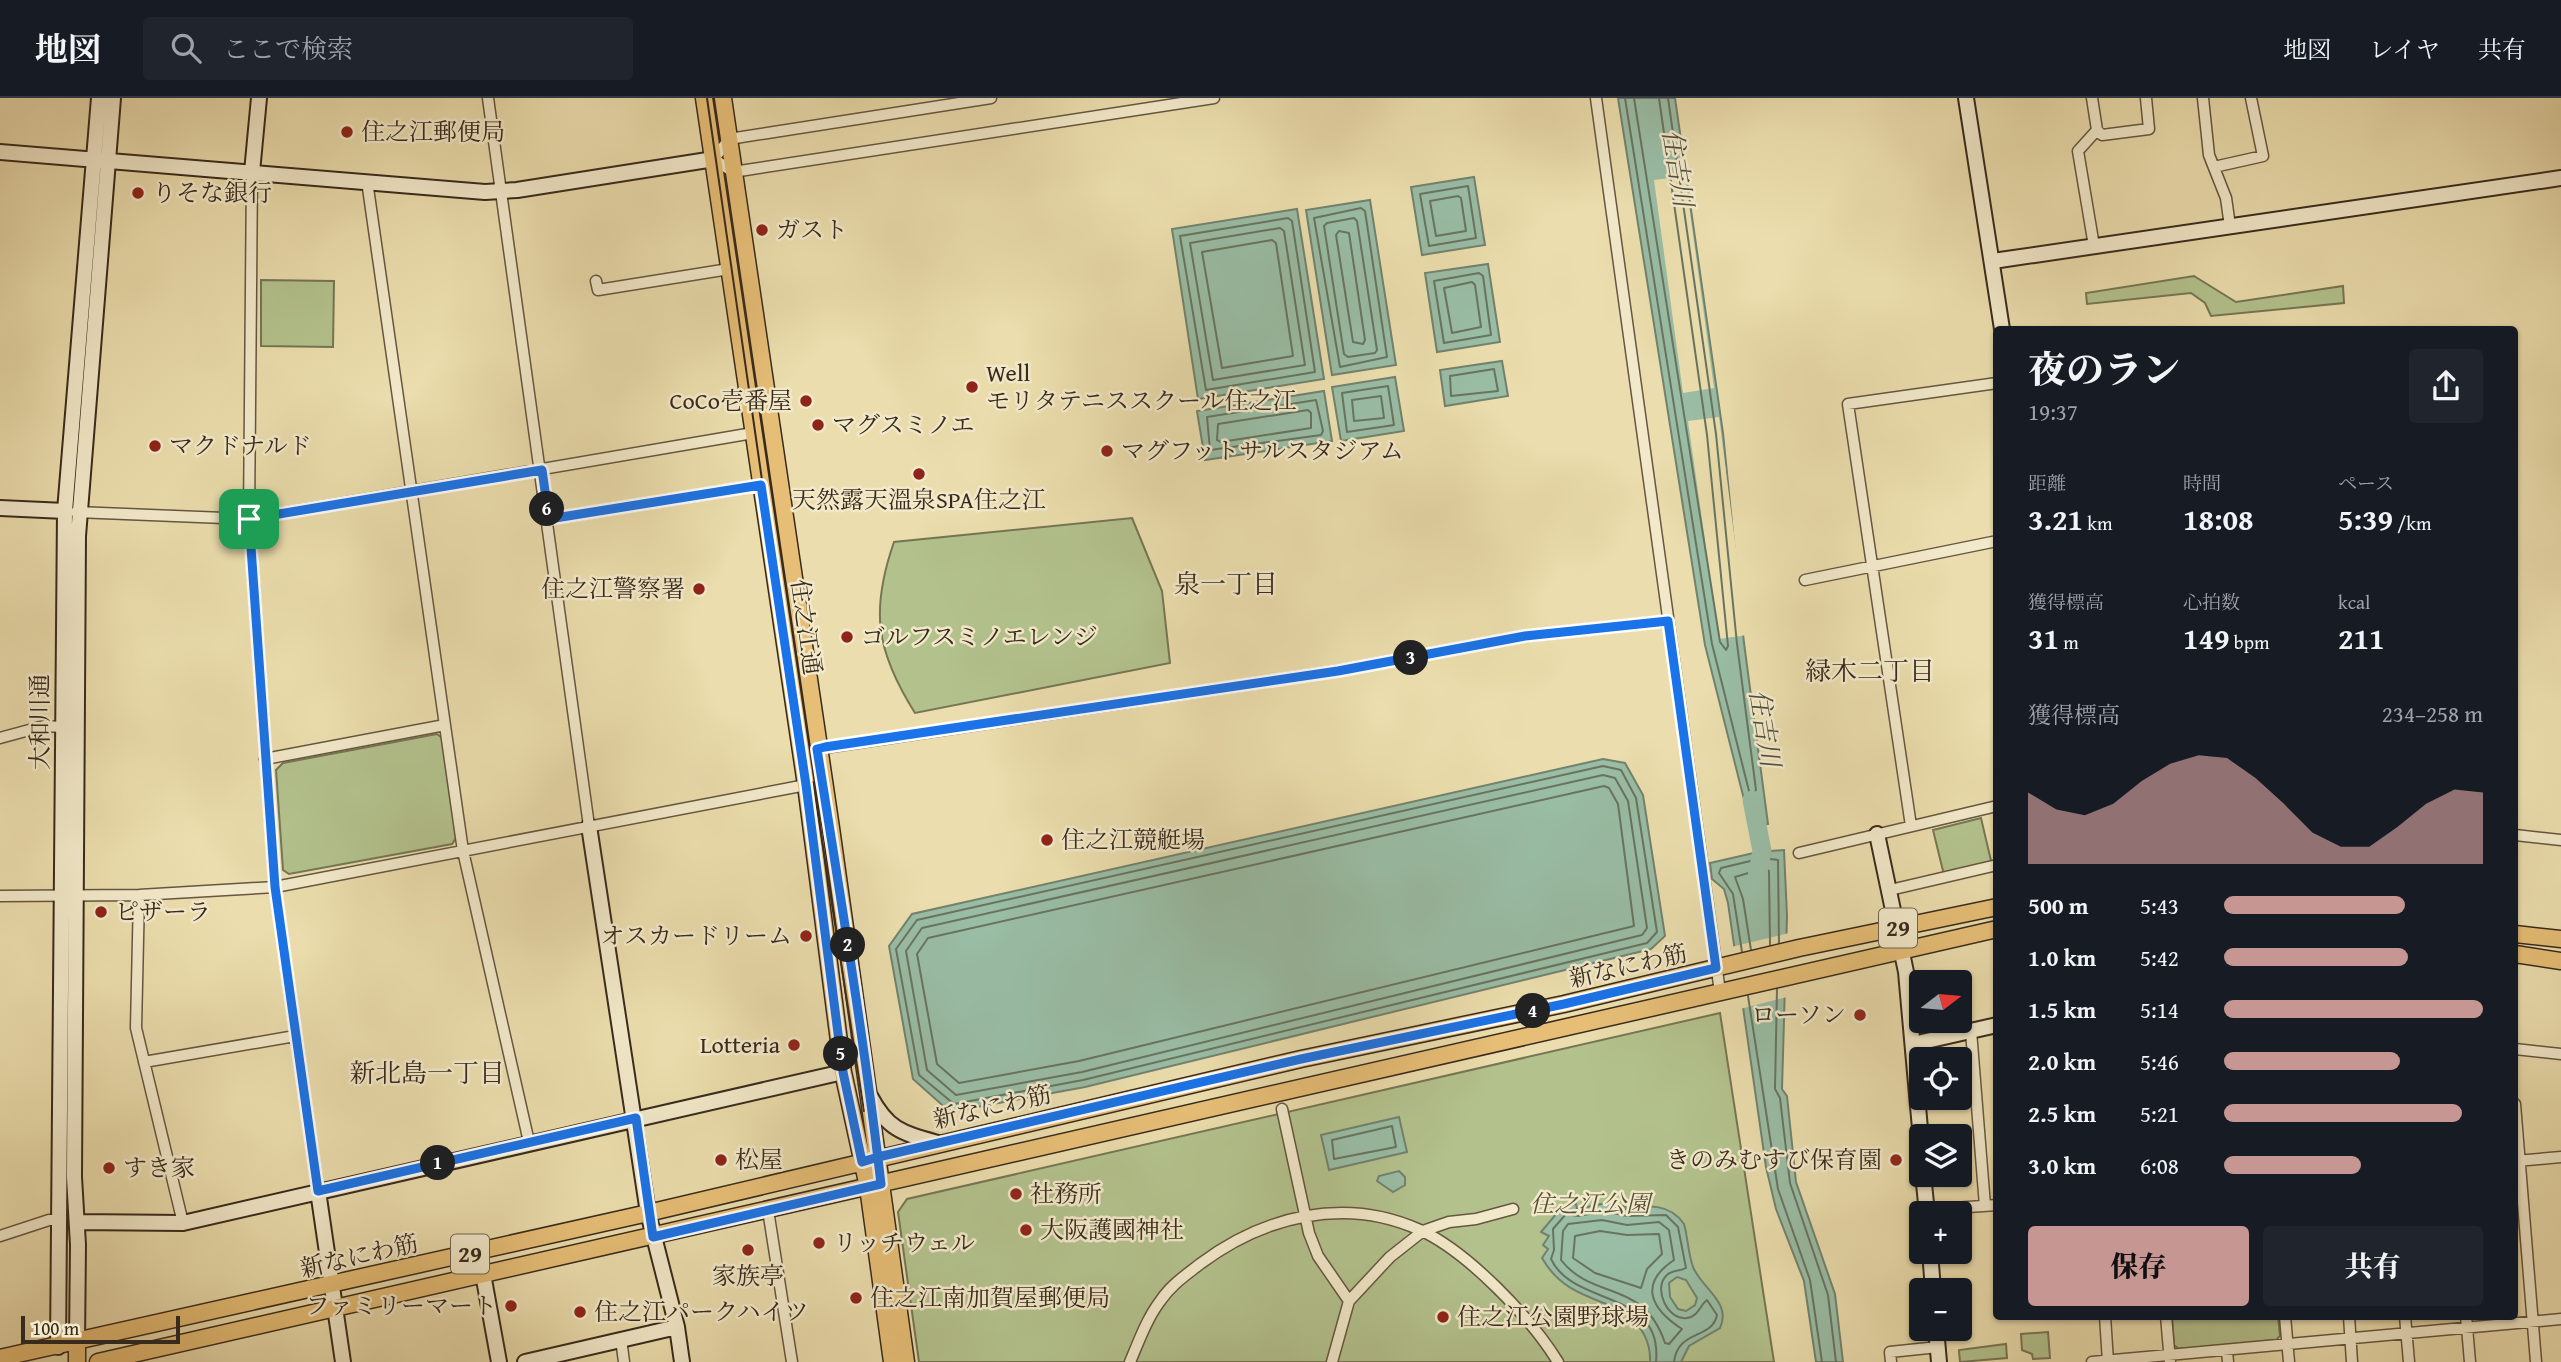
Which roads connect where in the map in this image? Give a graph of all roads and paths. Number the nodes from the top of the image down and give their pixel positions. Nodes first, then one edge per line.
1 (99, 98) edge
2 (113, 98) edge
3 (259, 98) edge
4 (488, 98) edge
5 (704, 98) edge
6 (723, 98) edge
7 (991, 98) edge
8 (1214, 98) edge
9 (1596, 98) edge
10 (1966, 98) edge
11 (2092, 98) edge
12 (2146, 98) edge
13 (2203, 98) edge
14 (2251, 98) edge
15 (1157, 102) edge
16 (2096, 130) junction
17 (729, 139) junction
18 (0, 152) edge
19 (713, 159) junction
20 (101, 160) junction
21 (2214, 167) junction
22 (252, 172) junction
23 (733, 172) junction
24 (2561, 178) edge
25 (367, 181) junction
26 (498, 191) junction
27 (2230, 226) junction
28 (2094, 246) junction
29 (1993, 261) junction
30 (729, 269) junction
31 (596, 281) dead end
32 (2002, 326) edge
33 (1993, 384) edge
34 (753, 433) junction
35 (542, 470) junction
36 (761, 485) junction
37 (410, 490) junction
38 (0, 508) edge
39 (72, 511) junction
40 (249, 519) junction
41 (549, 519) junction
42 (1993, 542) edge
43 (1871, 566) junction
44 (1805, 580) dead end
45 (1668, 621) junction
46 (445, 724) junction
47 (63, 727) junction
48 (0, 738) edge
49 (817, 749) junction
50 (265, 759) junction
51 (806, 785) junction
52 (1993, 808) edge
53 (589, 826) junction
54 (1911, 826) junction
55 (1877, 834) junction
56 (2518, 835) edge
57 (2561, 840) edge
58 (463, 851) junction
59 (1798, 853) dead end
60 (1993, 866) edge
61 (275, 887) junction
62 (1890, 890) junction
63 (70, 894) junction
64 (139, 895) junction
65 (0, 896) edge
66 (1993, 908) edge
67 (1898, 928) junction
68 (1993, 930) edge
69 (2518, 934) edge
70 (2561, 939) edge
71 (1902, 950) junction
72 (2518, 954) edge
73 (2561, 961) edge
74 (1722, 967) junction
75 (1727, 990) junction
76 (1993, 1026) edge
77 (1972, 1031) edge
78 (1962, 1033) edge
79 (1971, 1033) edge
80 (295, 1036) junction
81 (1913, 1044) junction
82 (2518, 1049) edge
83 (2561, 1054) edge
84 (144, 1062) junction
85 (843, 1072) junction
86 (868, 1091) junction
87 (1282, 1109) dead end
88 (636, 1118) junction
89 (1920, 1124) edge
90 (529, 1142) junction
91 (938, 1143) junction
92 (2561, 1157) edge
93 (870, 1159) junction
94 (2518, 1161) edge
95 (2518, 1171) edge
96 (874, 1186) junction
97 (318, 1191) junction
98 (1993, 1205) edge
99 (1985, 1206) junction
100 (1972, 1207) edge
101 (1513, 1209) dead end
102 (768, 1210) junction
103 (648, 1213) junction
104 (1307, 1215) junction
105 (59, 1220) junction
106 (77, 1222) junction
107 (183, 1223) junction
108 (1423, 1231) junction
109 (0, 1236) edge
110 (653, 1237) junction
111 (479, 1252) junction
112 (484, 1274) junction
113 (333, 1285) junction
114 (1349, 1301) junction
115 (336, 1308) junction
116 (2561, 1319) edge
117 (2105, 1320) edge
118 (2166, 1320) edge
119 (2285, 1320) edge
120 (2349, 1320) edge
121 (2405, 1320) edge
122 (2466, 1320) edge
123 (2533, 1322) junction
124 (677, 1327) junction
125 (2467, 1329) junction
126 (2407, 1334) junction
127 (621, 1339) junction
128 (2351, 1340) junction
129 (77, 1343) junction
130 (2287, 1345) junction
131 (2227, 1351) junction
132 (1938, 1354) edge
133 (58, 1355) edge
134 (0, 1358) edge
135 (554, 1359) edge
136 (2169, 1359) edge
137 (2108, 1361) edge
138 (77, 1362) edge
139 (98, 1362) edge
140 (343, 1362) edge
141 (499, 1362) edge
142 (525, 1362) edge
143 (624, 1362) edge
144 (682, 1362) edge
145 (792, 1362) edge
146 (892, 1362) edge
147 (906, 1362) edge
148 (1130, 1362) edge
149 (1332, 1362) edge
150 (1558, 1362) edge
151 (1891, 1362) edge
152 (2092, 1362) edge
153 (2228, 1362) edge
154 (2289, 1362) edge
155 (2353, 1362) edge
156 (2409, 1362) edge
157 (2470, 1362) edge
158 (2536, 1362) edge

1 - 20 street, 大和川通
2 - 20 street, 大和川通
3 - 22 street
4 - 26 street
5 - 19 main road, 住之江通
6 - 17 main road, 住之江通
7 - 17 street
8 - 15 street
9 - 45 street
10 - 29 street
11 - 16 street
12 - 16 street
13 - 21 street
14 - 21 street
15 - 23 street
16 - 28 street
17 - 19 street
17 - 23 main road, 住之江通
18 - 20 street
19 - 23 street
19 - 26 street
19 - 30 main road, 住之江通
20 - 22 street
20 - 39 street, 大和川通
21 - 27 street
22 - 25 street
22 - 40 street
23 - 49 main road, 住之江通
24 - 27 street
25 - 26 street
25 - 37 street
26 - 35 street
27 - 28 street
28 - 29 street
29 - 32 street
30 - 31 street
30 - 34 main road, 住之江通
33 - 43 street
34 - 35 street
34 - 36 main road, 住之江通
35 - 37 street
35 - 41 street
36 - 41 street
36 - 51 main road, 住之江通
37 - 40 street
37 - 46 street
38 - 39 street
39 - 40 street
39 - 47 street, 大和川通
39 - 63 street, 大和川通
40 - 50 street
41 - 53 street
42 - 43 street
43 - 44 street
43 - 54 street
45 - 49 street
45 - 74 street
46 - 50 street
46 - 58 street
47 - 48 street
47 - 63 street, 大和川通
49 - 86 main road, 住之江通
50 - 61 street
51 - 53 street
51 - 85 main road, 住之江通
52 - 54 street
53 - 58 street
53 - 88 street
54 - 55 street
55 - 59 street
55 - 62 street
56 - 57 street
58 - 61 street
58 - 90 street
60 - 62 street
61 - 64 street
61 - 80 street
62 - 67 street
63 - 64 street
63 - 65 street
63 - 105 street, 大和川通
63 - 106 street, 大和川通
64 - 84 street
66 - 67 main road, 新なにわ筋 / 29
67 - 71 street
67 - 74 main road, 新なにわ筋 / 29
68 - 71 main road, 新なにわ筋 / 29
69 - 70 main road
71 - 75 main road, 新なにわ筋 / 29
71 - 81 street
72 - 73 main road
74 - 75 street
74 - 91 main road, 新なにわ筋 / 29
75 - 96 main road, 新なにわ筋 / 29
76 - 77 street
78 - 81 street
79 - 99 street
80 - 84 street
80 - 97 street
81 - 89 street
82 - 83 street
84 - 107 street
85 - 88 street
85 - 93 main road, 住之江通
86 - 91 street
86 - 93 main road, 住之江通
87 - 104 street
88 - 90 street
88 - 103 street
90 - 97 street
91 - 93 main road, 新なにわ筋 / 29
92 - 94 street
93 - 96 main road
93 - 103 main road, 新なにわ筋 / 29
95 - 123 street
96 - 102 main road, 新なにわ筋 / 29
96 - 146 main road
96 - 147 main road
97 - 107 street
97 - 113 street
98 - 99 street
99 - 100 street
101 - 108 street
102 - 110 main road, 新なにわ筋 / 29
102 - 145 street
103 - 110 street
103 - 111 main road, 新なにわ筋 / 29
104 - 108 street
104 - 114 street
104 - 148 street
105 - 109 street
105 - 133 street, 大和川通
106 - 107 street
106 - 129 street, 大和川通
108 - 114 street
108 - 150 street
110 - 112 main road, 新なにわ筋 / 29
110 - 124 street
111 - 112 street
111 - 113 main road, 新なにわ筋 / 29
112 - 115 main road, 新なにわ筋 / 29
112 - 141 street
113 - 115 street
113 - 129 main road, 新なにわ筋 / 29
114 - 149 street
115 - 139 main road, 新なにわ筋 / 29
115 - 140 street
116 - 123 street
117 - 137 street
118 - 136 street
119 - 130 street
120 - 128 street
121 - 126 street
122 - 125 street
123 - 125 street
123 - 158 street
124 - 127 street
124 - 144 street
125 - 126 street
125 - 157 street
126 - 128 street
126 - 156 street
127 - 135 street
127 - 143 street
128 - 130 street
128 - 155 street
129 - 133 main road, 新なにわ筋 / 29
129 - 138 main road
130 - 131 street
130 - 154 street
131 - 136 street
131 - 153 street
132 - 151 street
133 - 134 main road, 新なにわ筋 / 29
135 - 142 street
136 - 137 street
137 - 152 street

